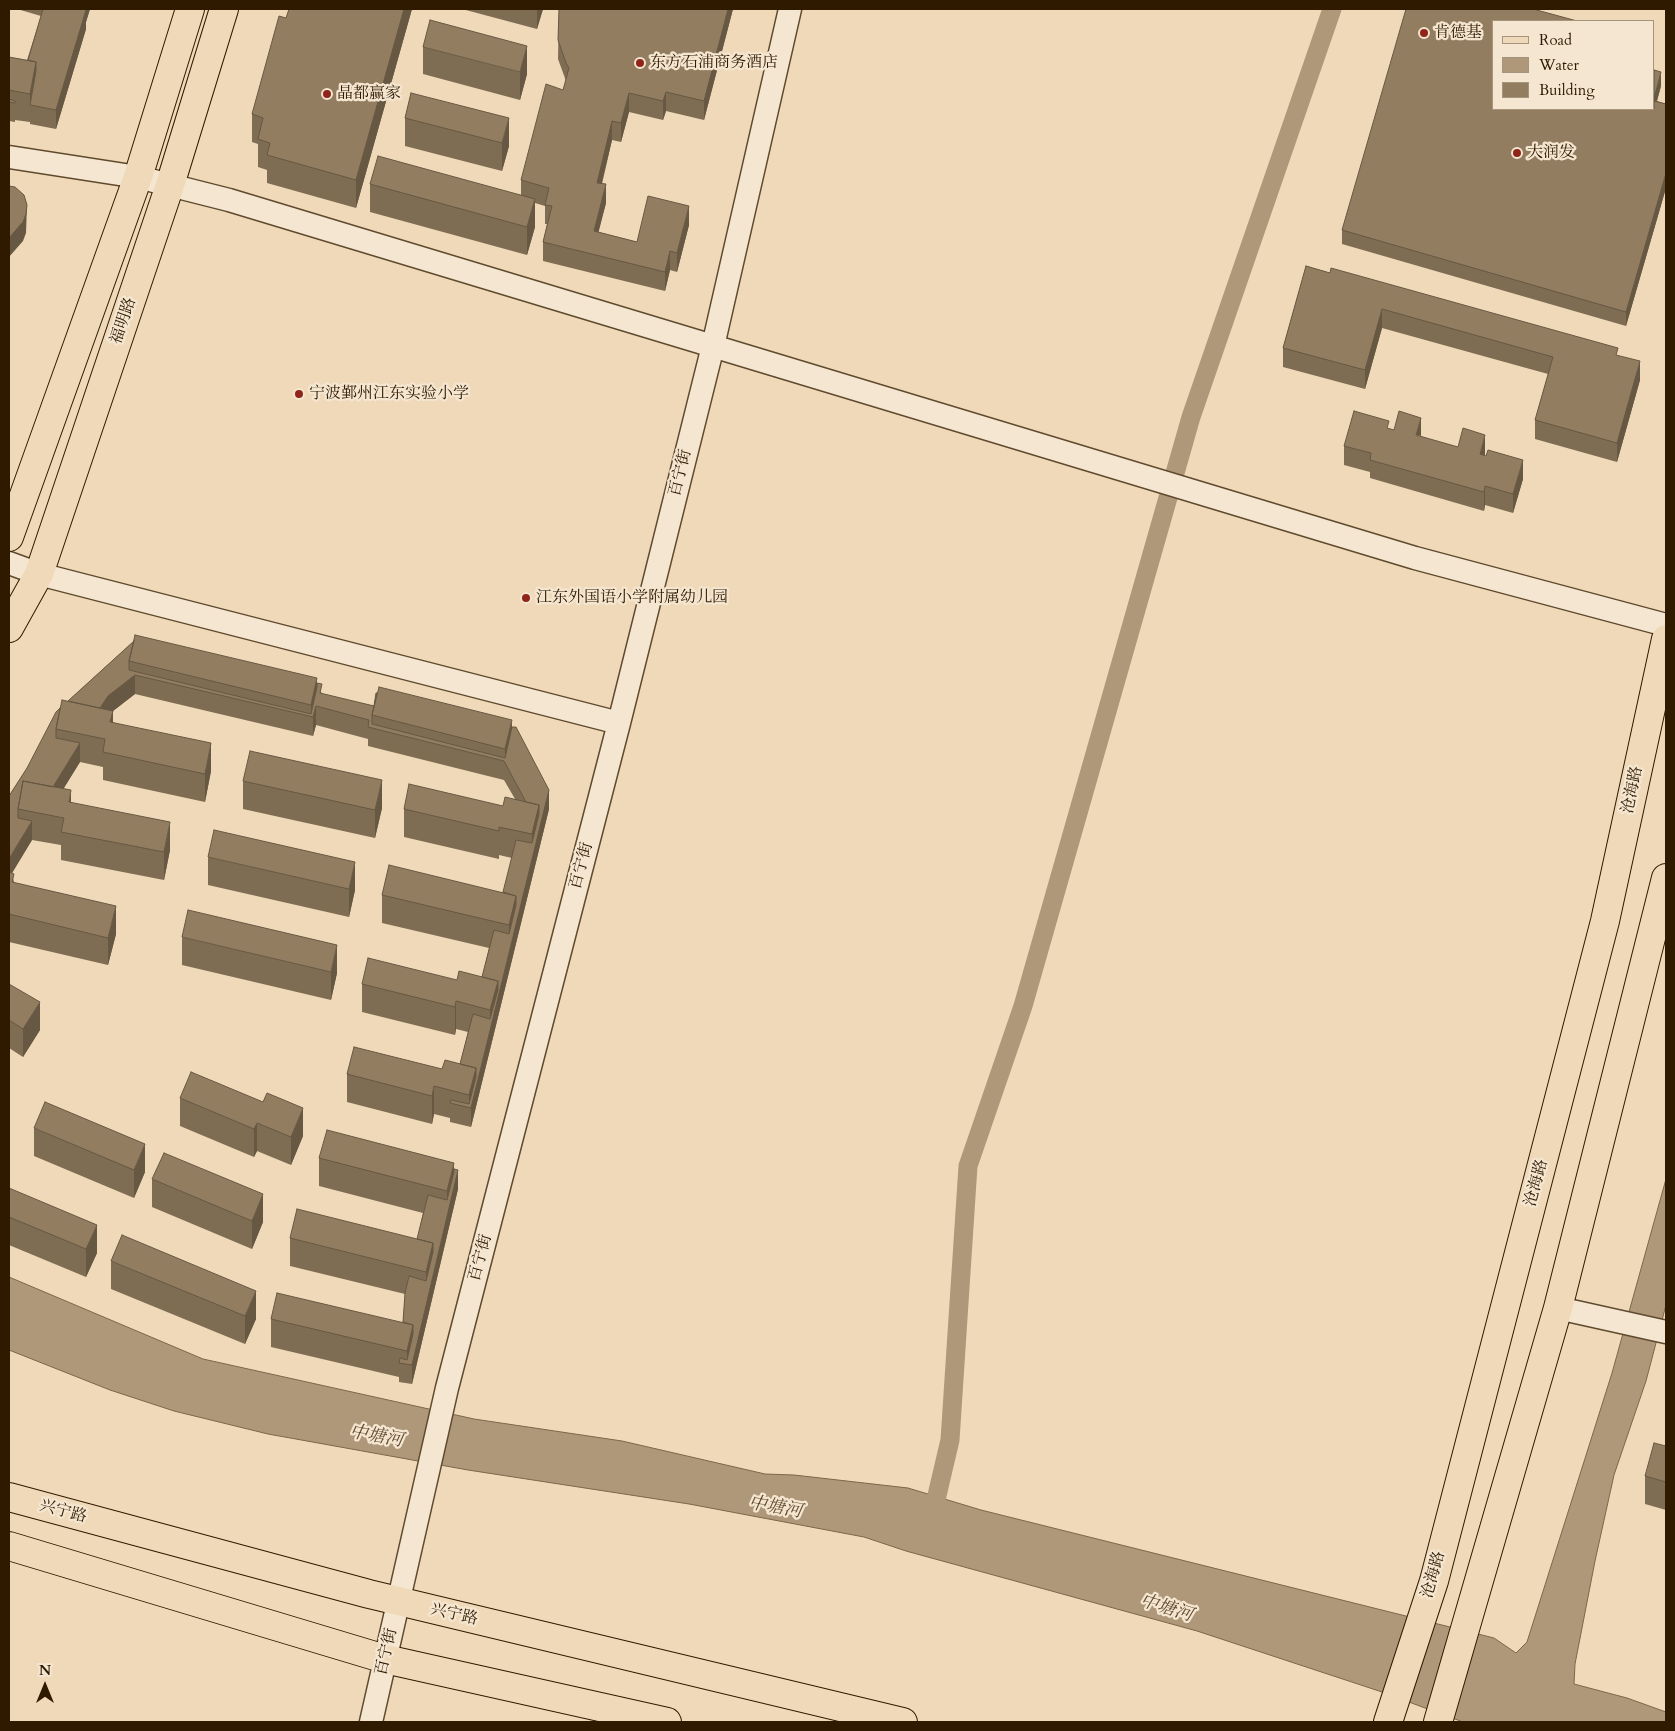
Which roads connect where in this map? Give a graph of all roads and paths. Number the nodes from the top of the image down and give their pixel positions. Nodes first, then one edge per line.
1 (190, 9) edge
2 (224, 9) edge
3 (790, 9) edge
4 (9, 157) edge
5 (138, 176) junction
6 (170, 185) junction
7 (713, 346) junction
8 (9, 537) edge
9 (9, 563) edge
10 (39, 574) junction
11 (1666, 625) edge
12 (9, 628) edge
13 (1666, 639) edge
14 (619, 723) junction
15 (1666, 878) edge
16 (1558, 1308) junction
17 (1653, 1329) edge
18 (9, 1497) edge
19 (9, 1546) edge
20 (399, 1601) junction
21 (385, 1659) junction
22 (1390, 1718) edge
23 (370, 1722) edge
24 (667, 1722) edge
25 (903, 1722) edge
26 (1438, 1722) edge

1 - 5 main road
2 - 6 main road, 福明路
3 - 7 street, 百宁街
4 - 5 street
5 - 6 street
5 - 8 main road
6 - 7 street
6 - 10 main road, 福明路
7 - 11 street
7 - 14 street, 百宁街
9 - 10 street
10 - 12 main road, 福明路
10 - 14 street
13 - 22 main road, 沧海路
14 - 20 street, 百宁街
15 - 16 main road
16 - 17 street
16 - 26 main road
18 - 20 main road, 兴宁路
19 - 21 main road
20 - 21 street, 百宁街
20 - 25 main road, 兴宁路
21 - 23 street, 百宁街
21 - 24 main road

